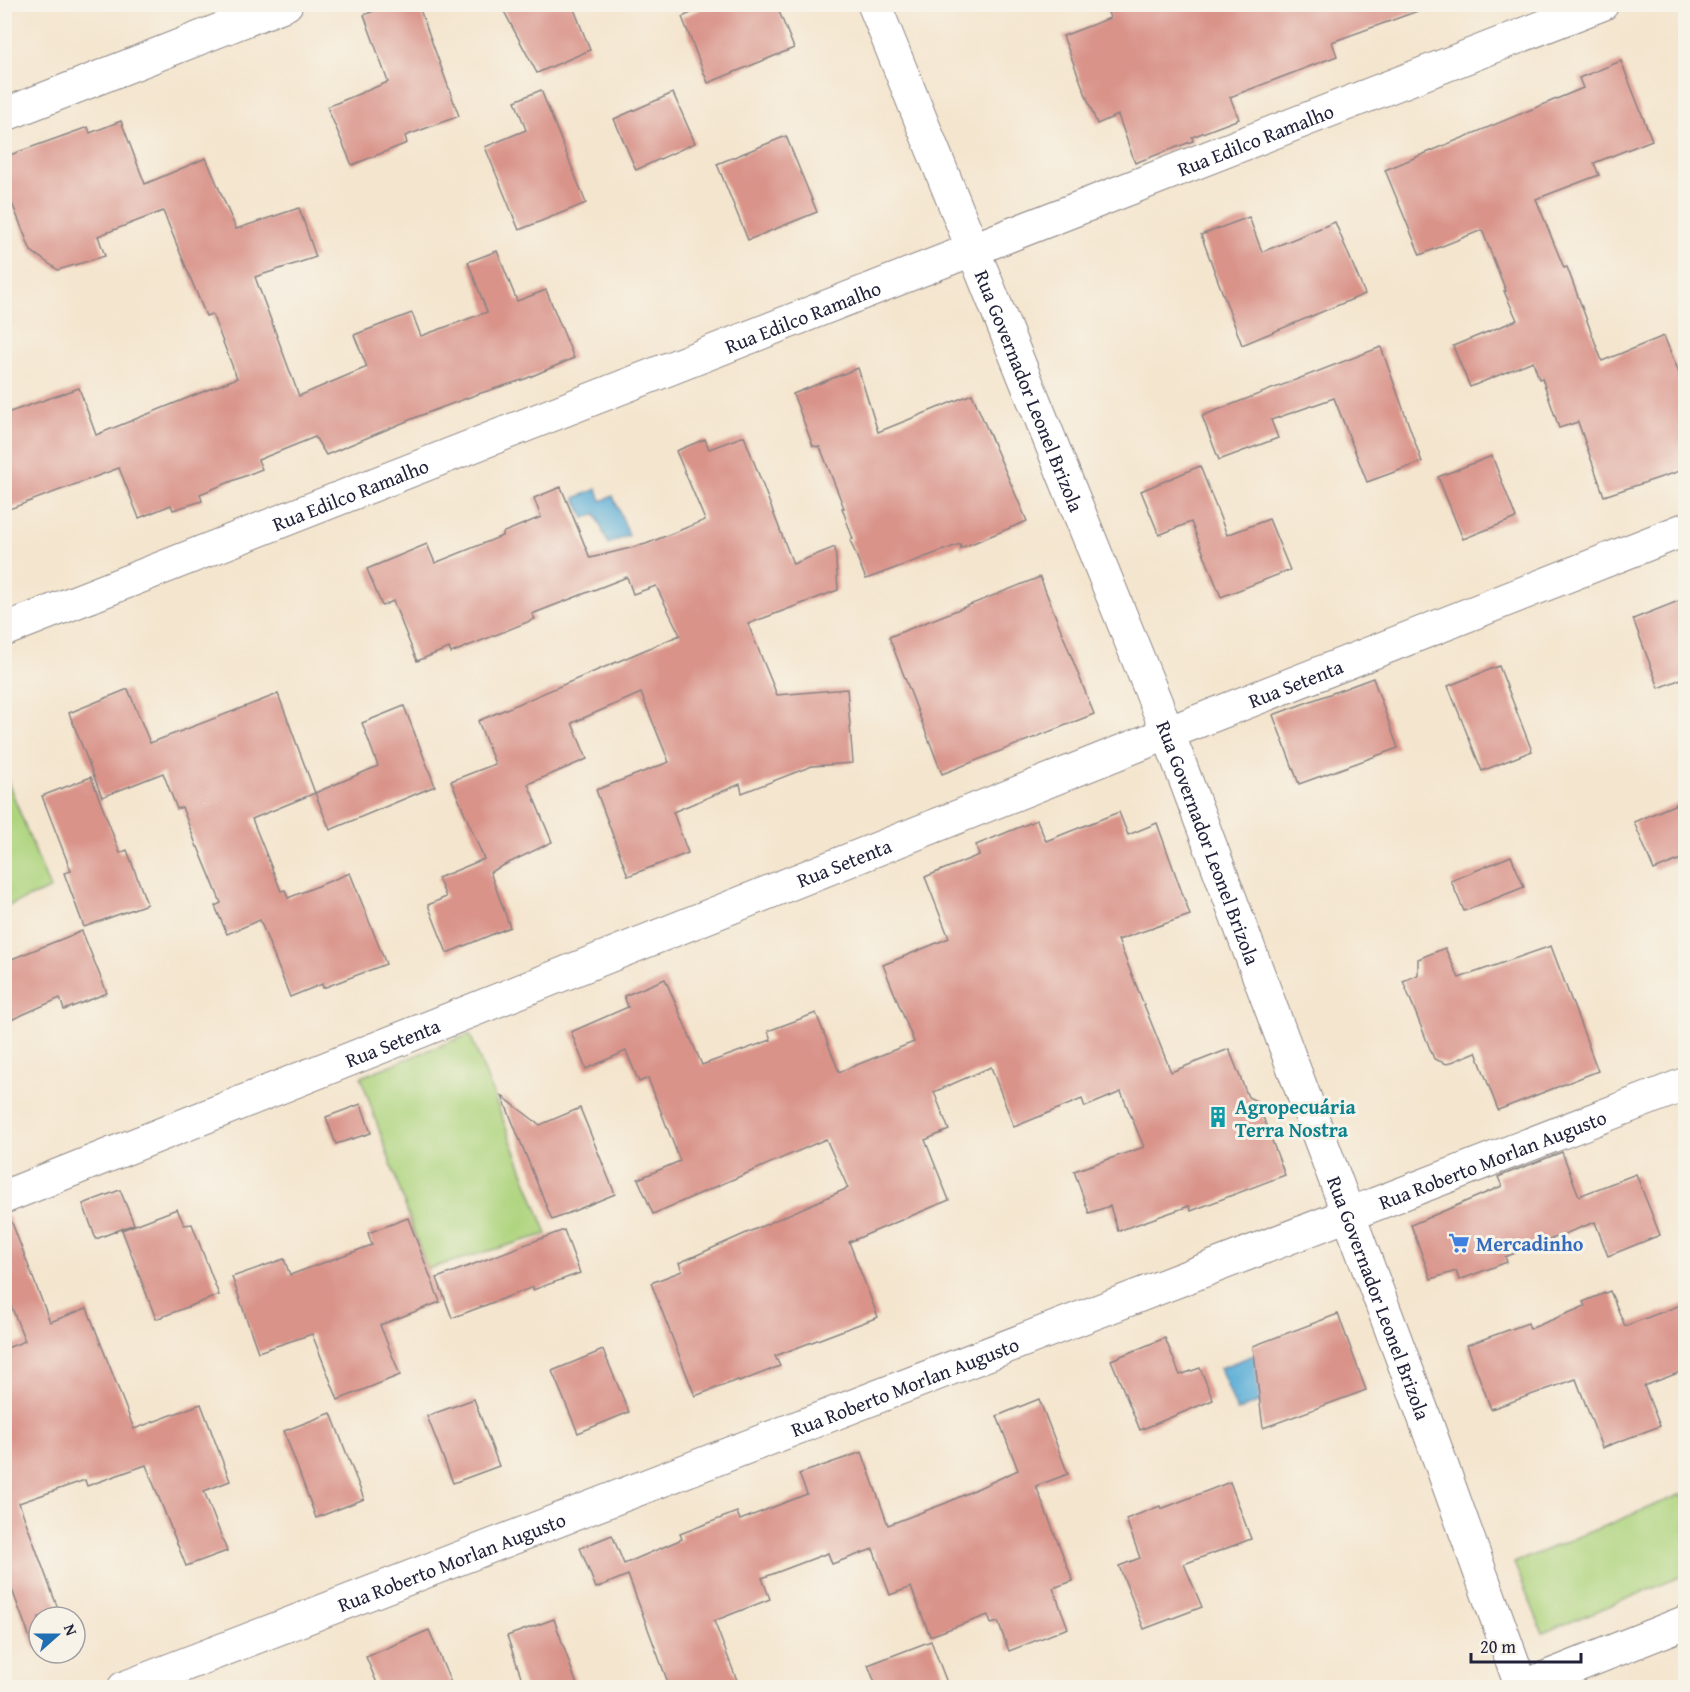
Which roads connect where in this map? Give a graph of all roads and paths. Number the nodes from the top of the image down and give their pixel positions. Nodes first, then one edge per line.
1 (286, 4) edge
2 (874, 4) edge
3 (1602, 4) edge
4 (4, 115) edge
5 (974, 249) junction
6 (1686, 530) edge
7 (4, 630) edge
8 (1168, 733) junction
9 (1686, 1084) edge
10 (4, 1197) edge
11 (1348, 1215) junction
12 (1686, 1622) edge
13 (1521, 1687) edge
14 (124, 1688) edge

1 - 4 street
2 - 5 street, Rua Governador Leonel Brizola
3 - 5 street, Rua Edilco Ramalho
5 - 7 street, Rua Edilco Ramalho
5 - 8 street, Rua Governador Leonel Brizola
6 - 8 street, Rua Setenta
8 - 10 street, Rua Setenta
8 - 11 street, Rua Governador Leonel Brizola
9 - 11 street, Rua Roberto Morlan Augusto
11 - 13 street, Rua Governador Leonel Brizola
11 - 14 street, Rua Roberto Morlan Augusto
12 - 13 street

